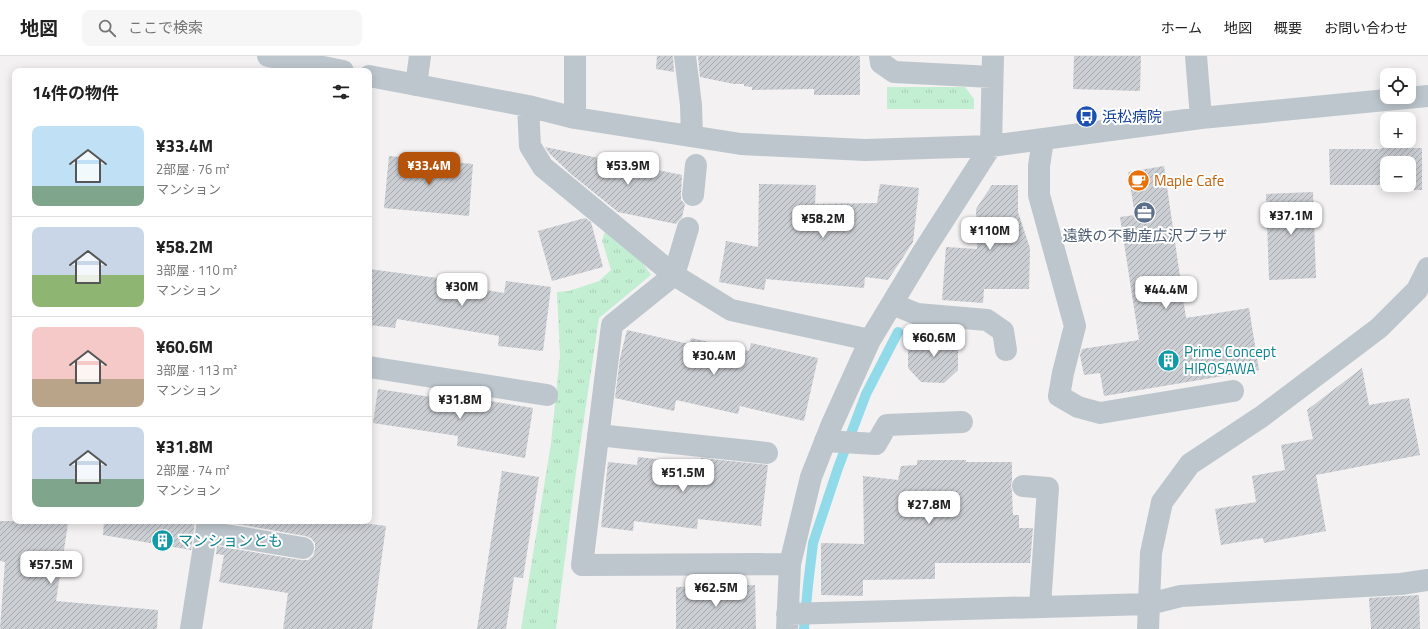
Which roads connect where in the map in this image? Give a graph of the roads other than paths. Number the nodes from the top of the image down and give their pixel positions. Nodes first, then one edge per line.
1 (420, 56) edge
2 (576, 56) edge
3 (685, 56) edge
4 (880, 56) edge
5 (1196, 56) edge
6 (276, 62) edge
7 (992, 66) edge
8 (321, 68) edge
9 (372, 77) edge
10 (416, 85) junction
11 (1428, 96) edge
12 (528, 106) junction
13 (575, 118) junction
14 (1201, 118) junction
15 (692, 136) junction
16 (1042, 140) junction
17 (991, 146) junction
18 (696, 165) dead end
19 (693, 195) dead end
20 (688, 228) dead end
21 (1428, 268) edge
22 (674, 275) junction
23 (892, 304) junction
24 (870, 340) junction
25 (1006, 350) dead end
26 (372, 367) edge
27 (1233, 391) dead end
28 (547, 394) dead end
29 (962, 422) dead end
30 (598, 435) junction
31 (840, 442) junction
32 (767, 453) dead end
33 (1023, 486) dead end
34 (207, 526) edge
35 (302, 548) dead end
36 (790, 564) junction
37 (1428, 580) edge
38 (1149, 604) junction
39 (1040, 606) junction
40 (797, 617) edge
41 (191, 629) edge
42 (1148, 629) edge

1 - 10 street
2 - 13 street
3 - 15 street
4 - 7 street
5 - 14 street
6 - 8 street
7 - 17 street
9 - 10 street
10 - 12 street
11 - 14 street
12 - 13 street
12 - 22 street
13 - 15 street
14 - 16 street
15 - 17 street
16 - 17 street
16 - 27 street
17 - 23 street
18 - 19 street
20 - 22 street
21 - 38 street
22 - 24 street
22 - 30 street
23 - 24 street
23 - 25 street
24 - 31 street
26 - 28 street
29 - 31 street
30 - 32 street
30 - 36 street
31 - 36 street
33 - 39 street
34 - 35 street
34 - 41 street
36 - 40 street
37 - 38 street
38 - 39 street
38 - 42 street
39 - 40 street

